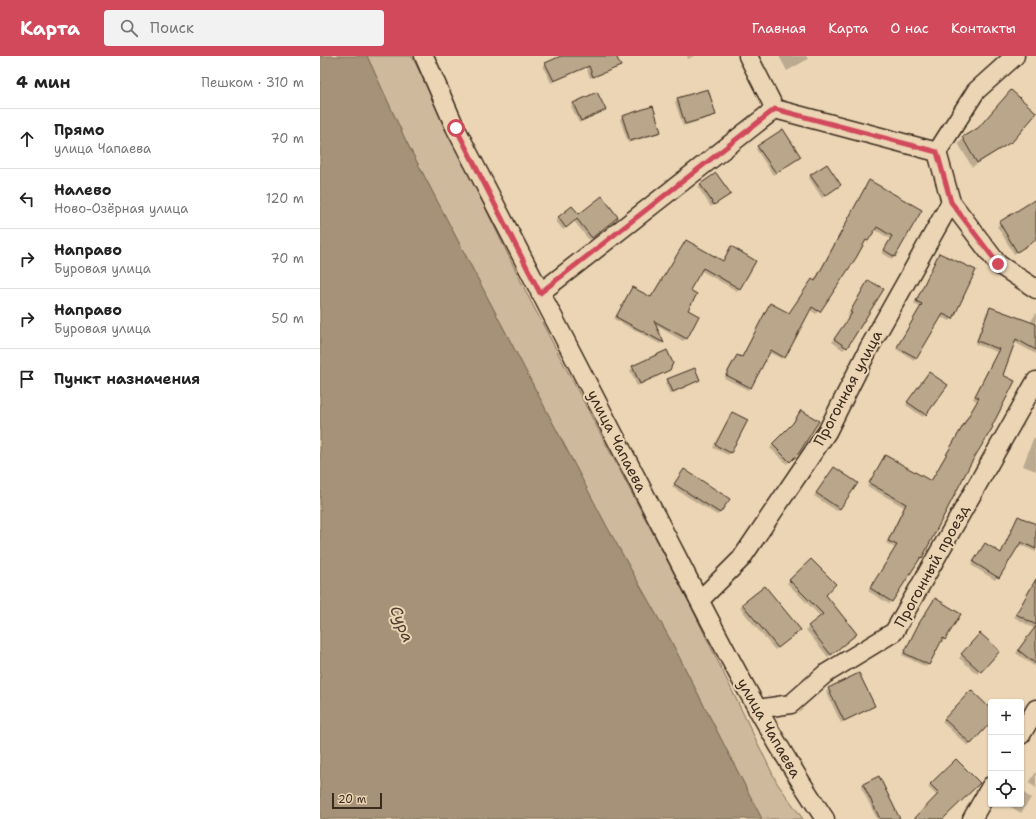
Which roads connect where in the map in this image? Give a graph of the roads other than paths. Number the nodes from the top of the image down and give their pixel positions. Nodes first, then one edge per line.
1 (424, 56) edge
2 (748, 56) edge
3 (1015, 56) edge
4 (775, 109) junction
5 (937, 152) junction
6 (951, 202) junction
7 (1036, 289) edge
8 (540, 293) junction
9 (1036, 381) edge
10 (700, 600) junction
11 (757, 709) junction
12 (1036, 709) edge
13 (1024, 730) edge
14 (988, 791) edge
15 (825, 819) edge
16 (972, 819) edge

1 - 8 street, улица Чапаева
2 - 4 street
3 - 5 street
4 - 5 street
4 - 8 street
5 - 6 street
6 - 7 street
6 - 10 street, Прогонная улица
8 - 10 street, улица Чапаева
9 - 11 street, Прогонный проезд
10 - 11 street, улица Чапаева
11 - 15 street, улица Чапаева
12 - 13 street
14 - 16 street

